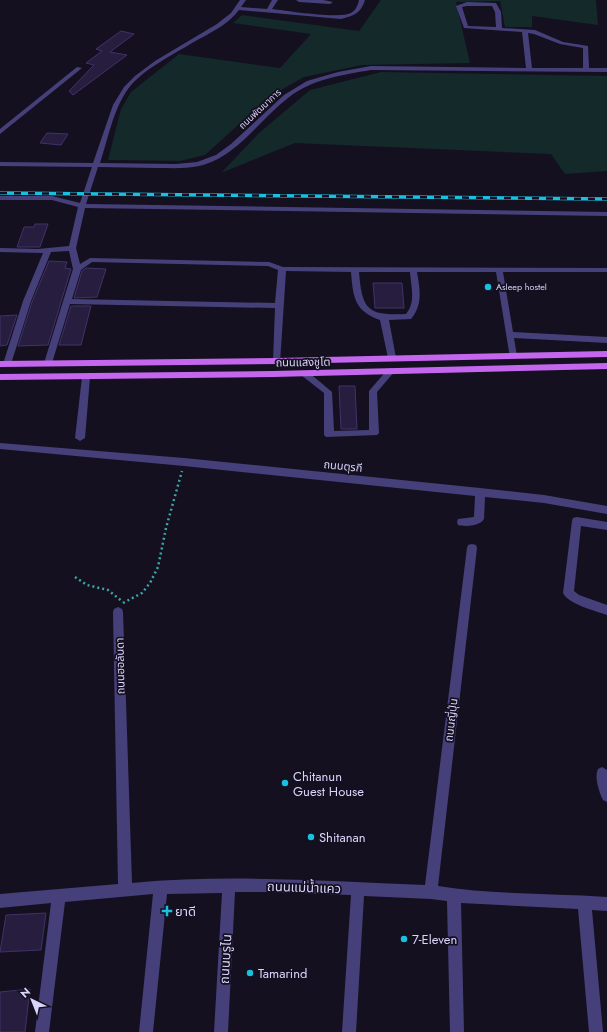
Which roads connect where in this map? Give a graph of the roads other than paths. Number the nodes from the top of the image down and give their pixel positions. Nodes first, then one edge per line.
1 (243, 0) edge
2 (275, 0) edge
3 (298, 0) edge
4 (362, 0) edge
5 (331, 1) edge
6 (238, 8) junction
7 (269, 10) junction
8 (327, 15) junction
9 (500, 28) junction
10 (525, 31) junction
11 (78, 68) dead end
12 (529, 69) junction
13 (586, 70) junction
14 (607, 70) edge
15 (0, 132) edge
16 (0, 164) edge
17 (95, 165) junction
18 (0, 198) edge
19 (82, 206) junction
20 (607, 214) edge
21 (72, 248) junction
22 (0, 250) edge
23 (48, 250) junction
24 (77, 269) junction
25 (282, 269) junction
26 (355, 269) junction
27 (413, 269) junction
28 (499, 270) junction
29 (607, 270) edge
30 (67, 301) junction
31 (279, 306) junction
32 (384, 318) junction
33 (510, 335) junction
34 (607, 340) edge
35 (607, 354) edge
36 (513, 356) junction
37 (461, 357) junction
38 (392, 358) junction
39 (277, 361) junction
40 (4, 364) edge
41 (48, 364) junction
42 (607, 366) edge
43 (462, 370) junction
44 (391, 371) junction
45 (304, 373) junction
46 (273, 374) junction
47 (0, 377) edge
48 (86, 377) junction
49 (80, 438) dead end
50 (0, 446) edge
51 (480, 492) junction
52 (607, 510) edge
53 (462, 522) dead end
54 (607, 526) edge
55 (472, 548) dead end
56 (121, 607) road end
57 (607, 610) edge
58 (602, 773) dead end
59 (607, 796) edge
60 (229, 886) junction
61 (161, 887) junction
62 (358, 889) junction
63 (125, 890) junction
64 (431, 892) junction
65 (454, 896) junction
66 (59, 897) junction
67 (0, 901) edge
68 (584, 901) junction
69 (607, 904) edge
70 (42, 1032) edge
71 (146, 1032) edge
72 (220, 1032) edge
73 (349, 1032) edge
74 (457, 1032) edge
75 (596, 1032) edge

1 - 6 street
2 - 7 street
3 - 5 street
4 - 8 street
5 - 8 street
6 - 7 street
6 - 17 street
7 - 8 street
9 - 9 street
9 - 10 street
10 - 12 street
10 - 13 street
11 - 15 street
12 - 13 street, ถนนพัฒนาการ
12 - 17 street, ถนนพัฒนาการ
13 - 14 street, ถนนพัฒนาการ
16 - 17 street, ถนนพัฒนาการ
17 - 19 street
18 - 19 street
19 - 20 street
19 - 21 street
21 - 23 street
21 - 24 street
22 - 23 street
23 - 40 street
24 - 25 street
24 - 30 street
25 - 26 street
25 - 31 street
26 - 27 street
26 - 32 street
27 - 28 street
27 - 32 street
28 - 29 street
28 - 33 street
30 - 31 street
30 - 41 street
31 - 39 street
32 - 38 street
33 - 34 street
33 - 36 street
35 - 36 main road, ถนนแสงชูโต
36 - 37 main road, ถนนแสงชูโต
37 - 38 main road, ถนนแสงชูโต
37 - 43 main road
38 - 39 main road, ถนนแสงชูโต
39 - 41 main road, ถนนแสงชูโต
39 - 46 main road
40 - 41 main road, ถนนแสงชูโต
42 - 43 main road, ถนนแสงชูโต
43 - 44 main road, ถนนแสงชูโต
44 - 45 main road, ถนนแสงชูโต
44 - 45 street
45 - 46 main road, ถนนแสงชูโต
46 - 48 main road, ถนนแสงชูโต
47 - 48 main road, ถนนแสงชูโต
48 - 49 street
50 - 51 street, ถนนตุรกี
51 - 52 street, ถนนตุรกี
51 - 53 street
54 - 57 street
55 - 64 street, ถนนญี่ปุ่น
56 - 63 street, ถนนฮอลันดา
58 - 59 street
60 - 61 street, ถนนแม่น้ำแคว
60 - 62 street, ถนนแม่น้ำแคว
60 - 72 street, ถนนบรูไน
61 - 63 street, ถนนแม่น้ำแคว
61 - 71 street
62 - 64 street, ถนนแม่น้ำแคว
62 - 73 street
63 - 66 street, ถนนแม่น้ำแคว
64 - 65 street, ถนนแม่น้ำแคว
65 - 68 street, ถนนแม่น้ำแคว
65 - 74 street
66 - 67 street, ถนนแม่น้ำแคว
66 - 70 street
68 - 69 street, ถนนแม่น้ำแคว
68 - 75 street

